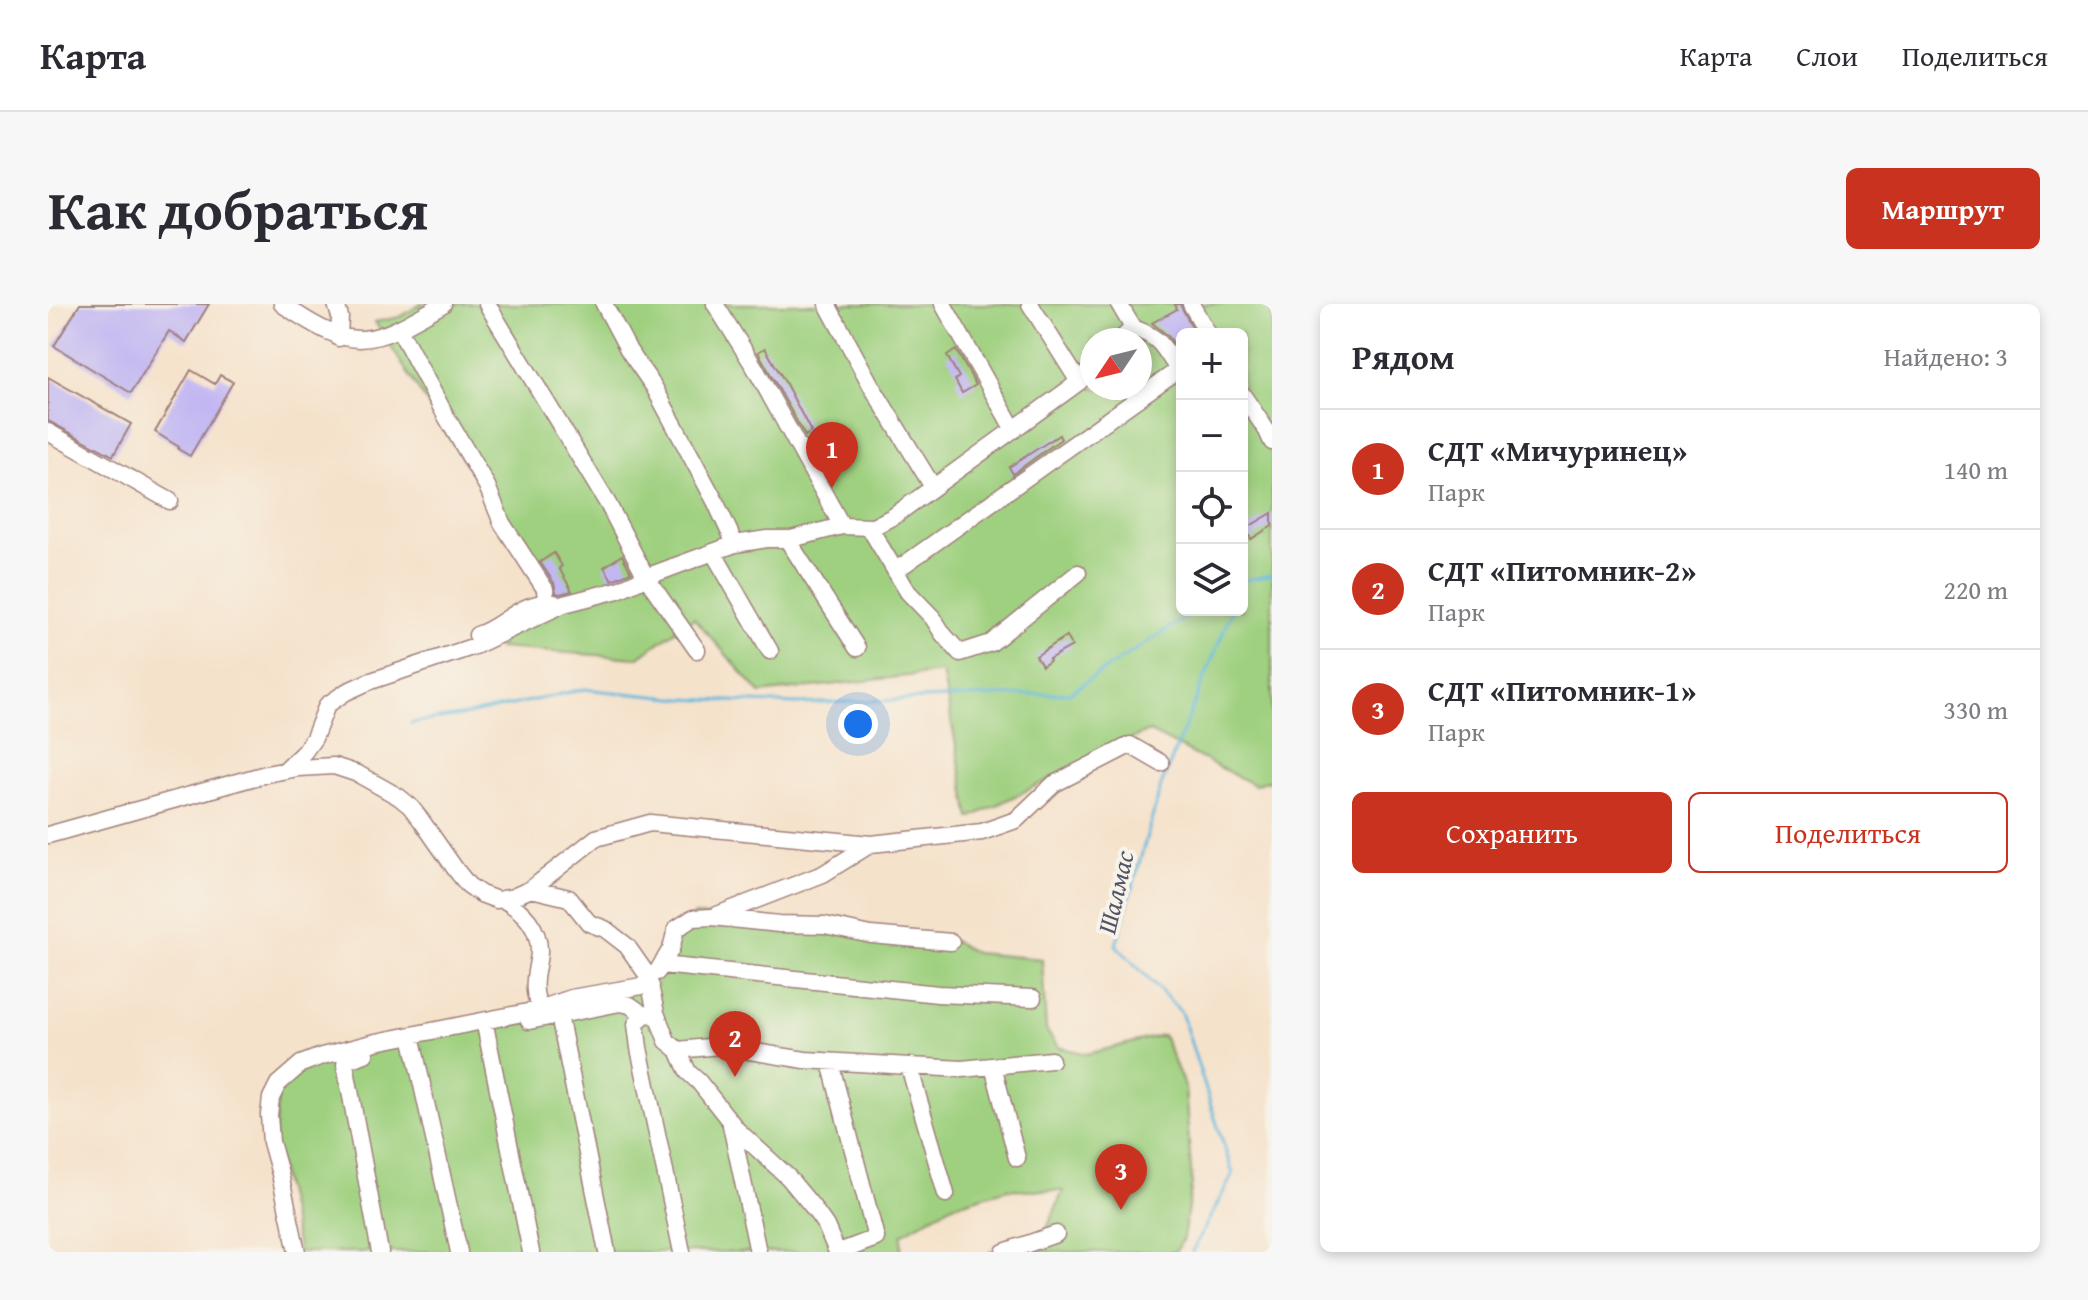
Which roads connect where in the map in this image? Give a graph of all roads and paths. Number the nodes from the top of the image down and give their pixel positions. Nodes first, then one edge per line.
1 (282, 304) edge
2 (336, 304) edge
3 (443, 304) edge
4 (487, 304) edge
5 (604, 304) edge
6 (715, 304) edge
7 (827, 304) edge
8 (943, 304) edge
9 (1030, 304) edge
10 (1119, 304) edge
11 (1191, 304) edge
12 (1133, 328) edge
13 (1205, 328) edge
14 (399, 329) junction
15 (1152, 335) edge
16 (339, 338) junction
17 (1079, 382) joint
18 (1152, 388) edge
19 (1136, 400) edge
20 (1246, 400) edge
21 (1014, 430) junction
22 (48, 432) edge
23 (1272, 442) edge
24 (933, 487) junction
25 (170, 501) dead end
26 (842, 526) junction
27 (869, 527) junction
28 (787, 539) junction
29 (735, 544) junction
30 (713, 552) junction
31 (895, 571) junction
32 (1078, 573) dead end
33 (646, 577) junction
34 (546, 603) junction
35 (564, 604) junction
36 (857, 648) dead end
37 (697, 650) dead end
38 (770, 651) dead end
39 (413, 667) junction
40 (1161, 763) dead end
41 (284, 771) junction
42 (50, 837) edge
43 (871, 844) junction
44 (531, 889) junction
45 (502, 899) junction
46 (712, 917) junction
47 (951, 942) dead end
48 (662, 965) junction
49 (650, 981) junction
50 (1033, 998) dead end
51 (541, 1009) junction
52 (650, 1014) junction
53 (559, 1015) junction
54 (486, 1030) junction
55 (413, 1044) junction
56 (678, 1050) junction
57 (1051, 1060) dead end
58 (830, 1062) junction
59 (909, 1066) junction
60 (993, 1066) junction
61 (730, 1120) junction
62 (1017, 1158) dead end
63 (946, 1194) dead end
64 (1056, 1234) dead end
65 (297, 1252) edge
66 (380, 1252) edge
67 (459, 1252) edge
68 (531, 1252) edge
69 (607, 1252) edge
70 (682, 1252) edge
71 (758, 1252) edge
72 (838, 1252) edge
73 (1004, 1252) edge

1 - 16 street
2 - 16 street
3 - 14 street
4 - 33 street
5 - 29 street
6 - 26 street
7 - 24 street
8 - 21 street
9 - 17 street
10 - 12 street
11 - 13 street
14 - 16 street
14 - 34 street
15 - 18 street
17 - 21 street
19 - 31 street
20 - 23 street
21 - 24 street
22 - 25 street
24 - 27 street
26 - 27 street
26 - 28 street
27 - 31 street
28 - 29 street
28 - 36 street
29 - 30 street
30 - 33 street
30 - 38 street
31 - 32 street
33 - 35 street
33 - 37 street
34 - 35 street
34 - 39 street
35 - 39 street
39 - 41 street
40 - 43 street
41 - 42 street
41 - 45 street
43 - 44 street
43 - 46 street
44 - 45 street
44 - 49 street
45 - 51 street
46 - 47 street
46 - 48 street
48 - 49 street
48 - 50 street
49 - 51 street
49 - 52 street
51 - 65 street
52 - 53 street
52 - 56 street
52 - 70 street
53 - 54 street
53 - 69 street
54 - 55 street
54 - 68 street
55 - 66 street
55 - 67 street
56 - 58 street
56 - 61 street
57 - 60 street
58 - 59 street
58 - 72 street
59 - 60 street
59 - 63 street
60 - 62 street
61 - 71 street
61 - 72 street
64 - 73 street

